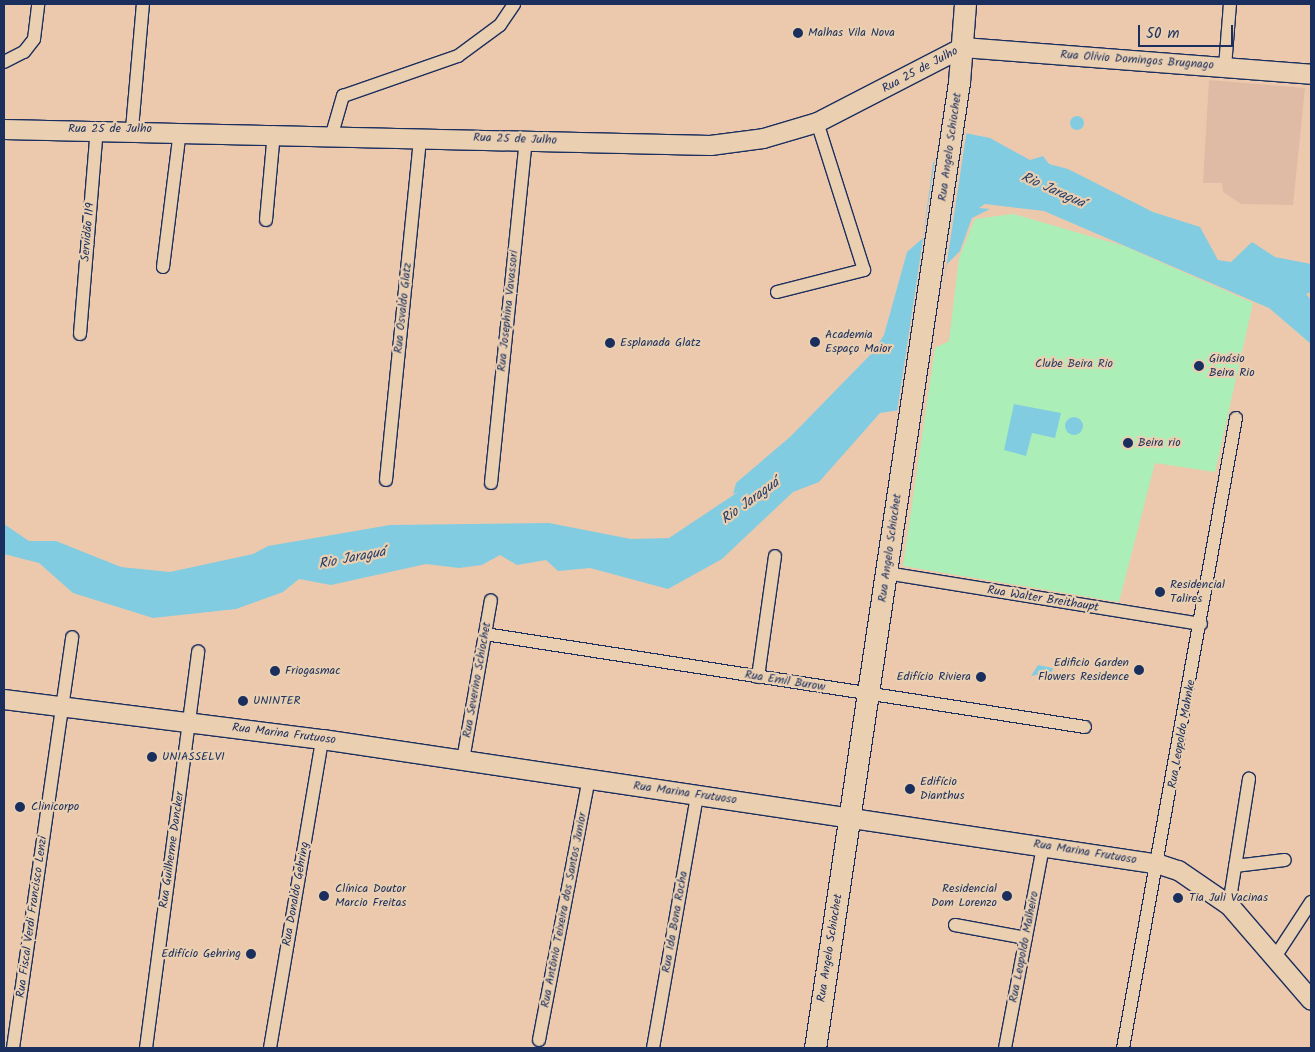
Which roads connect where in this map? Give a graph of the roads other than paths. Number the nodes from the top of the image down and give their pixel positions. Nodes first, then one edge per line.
1 (38, 4) edge
2 (143, 4) edge
3 (514, 4) edge
4 (965, 4) edge
5 (1230, 4) edge
6 (962, 47) junction
7 (4, 62) edge
8 (1225, 67) junction
9 (1311, 74) edge
10 (817, 122) junction
11 (4, 129) edge
12 (97, 129) junction
13 (132, 129) junction
14 (180, 130) junction
15 (274, 132) junction
16 (332, 134) junction
17 (420, 137) junction
18 (526, 139) junction
19 (266, 220) dead end
20 (163, 267) dead end
21 (777, 292) dead end
22 (80, 334) dead end
23 (1236, 418) dead end
24 (386, 480) dead end
25 (491, 484) dead end
26 (775, 556) dead end
27 (886, 574) junction
28 (491, 600) dead end
29 (1201, 624) junction
30 (485, 634) junction
31 (72, 637) dead end
32 (198, 651) dead end
33 (758, 677) junction
34 (868, 694) junction
35 (4, 699) edge
36 (62, 706) junction
37 (189, 722) junction
38 (1085, 727) dead end
39 (322, 739) junction
40 (463, 760) junction
41 (588, 779) junction
42 (1249, 779) dead end
43 (697, 795) junction
44 (850, 817) junction
45 (1043, 846) junction
46 (1285, 860) dead end
47 (1159, 864) junction
48 (1235, 866) junction
49 (1311, 902) edge
50 (1229, 905) junction
51 (955, 925) dead end
52 (1026, 938) junction
53 (1275, 956) junction
54 (1311, 1000) edge
55 (539, 1040) dead end
56 (13, 1048) edge
57 (146, 1048) edge
58 (270, 1048) edge
59 (653, 1048) edge
60 (815, 1048) edge
61 (1004, 1048) edge
62 (1123, 1048) edge

1 - 7 street
2 - 13 street
3 - 16 street
4 - 6 main road, Rua 25 de Julho
5 - 8 street
6 - 8 street, Rua Olívio Domingos Brugnago
6 - 10 street, Rua 25 de Julho
6 - 27 main road, Rua Angelo Schiochet
8 - 9 street, Rua Olívio Domingos Brugnago
10 - 18 street, Rua 25 de Julho
10 - 21 street
11 - 12 street, Rua 25 de Julho
12 - 13 street, Rua 25 de Julho
12 - 22 street, Servidão 119
13 - 14 street, Rua 25 de Julho
14 - 15 street, Rua 25 de Julho
14 - 20 street
15 - 16 street, Rua 25 de Julho
15 - 19 street
16 - 17 street, Rua 25 de Julho
17 - 18 street, Rua 25 de Julho
17 - 24 street, Rua Osvaldo Glatz
18 - 25 street, Rua Josephina Vavassori
23 - 29 street, Rua Leopoldo Mahnke
26 - 33 street
27 - 29 street, Rua Walter Breithaupt
27 - 34 main road, Rua Angelo Schiochet
28 - 30 street, Rua Severino Schiochet
29 - 47 street, Rua Leopoldo Mahnke
30 - 33 street, Rua Emil Burow
30 - 40 street, Rua Severino Schiochet
31 - 36 street, Rua Fiscal Verdi Francisco Lenzi
32 - 37 street, Rua Guilherme Dancker
33 - 34 street, Rua Emil Burow
34 - 38 street, Rua Emil Burow
34 - 44 main road, Rua Angelo Schiochet
35 - 36 street, Rua Marina Frutuoso
36 - 37 street, Rua Marina Frutuoso
36 - 56 street, Rua Fiscal Verdi Francisco Lenzi
37 - 39 street, Rua Marina Frutuoso
37 - 57 street, Rua Guilherme Dancker
39 - 40 street, Rua Marina Frutuoso
39 - 58 street, Rua Donaldo Gehring
40 - 41 street, Rua Marina Frutuoso
41 - 43 street, Rua Marina Frutuoso
41 - 55 street, Rua Antônio Teixeira dos Santos Junior
42 - 48 street
43 - 44 street, Rua Marina Frutuoso
43 - 59 street, Rua Ida Bona Rocha
44 - 45 street, Rua Marina Frutuoso
44 - 60 main road, Rua Angelo Schiochet
45 - 47 street, Rua Marina Frutuoso
45 - 52 street, Rua Leopoldo Malheiro
46 - 48 street
47 - 50 street, Rua Marina Frutuoso
47 - 62 street, Rua Leopoldo Mahnke
48 - 50 street
49 - 53 street
50 - 53 street, Rua Marina Frutuoso
51 - 52 street
52 - 61 street, Rua Leopoldo Malheiro
53 - 54 street, Rua Marina Frutuoso

